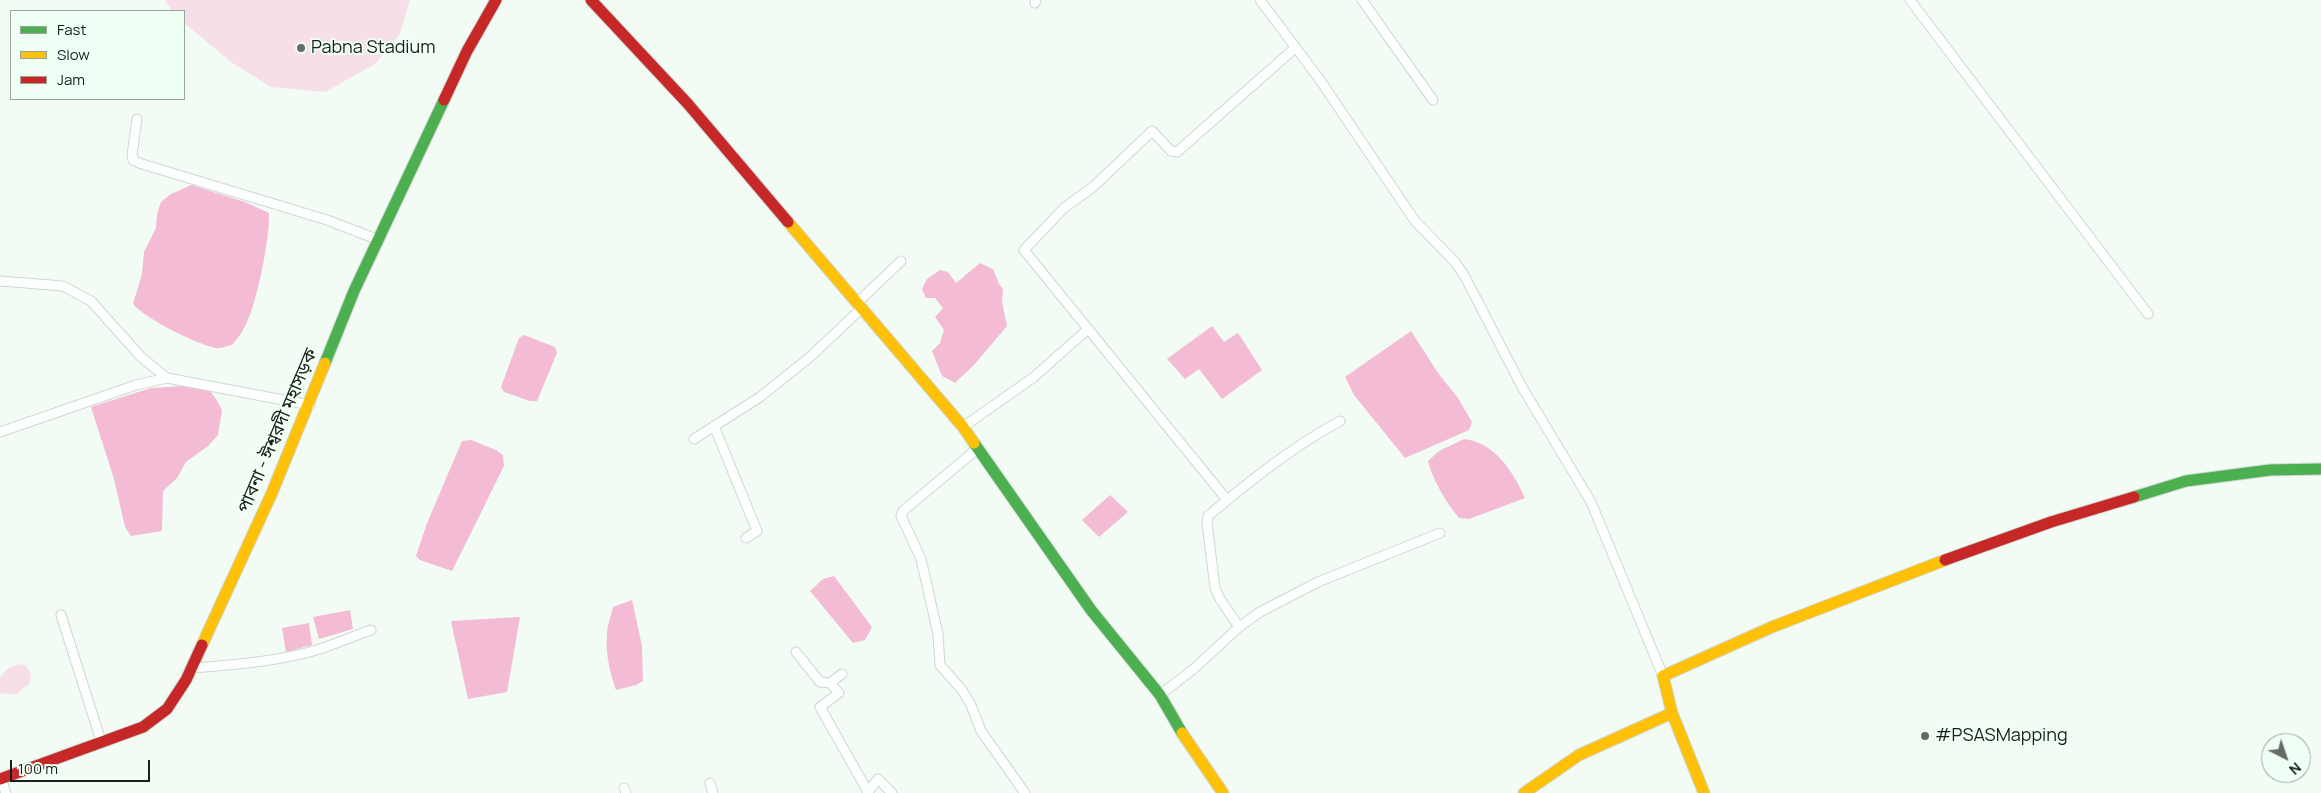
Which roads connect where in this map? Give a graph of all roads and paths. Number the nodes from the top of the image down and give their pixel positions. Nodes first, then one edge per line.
1 (496, 0) edge
2 (591, 0) edge
3 (1262, 0) edge
4 (1362, 0) edge
5 (1910, 0) edge
6 (1295, 48) junction
7 (1434, 100) dead end
8 (137, 119) dead end
9 (379, 240) junction
10 (901, 261) dead end
11 (0, 280) edge
12 (860, 305) junction
13 (2148, 314) dead end
14 (1088, 330) junction
15 (167, 378) junction
16 (310, 405) junction
17 (1340, 420) dead end
18 (714, 426) junction
19 (963, 427) junction
20 (0, 432) edge
21 (694, 439) dead end
22 (977, 449) junction
23 (2321, 469) edge
24 (1227, 500) junction
25 (1440, 533) dead end
26 (746, 538) dead end
27 (61, 615) dead end
28 (1239, 627) junction
29 (371, 630) dead end
30 (796, 652) dead end
31 (192, 668) junction
32 (842, 674) dead end
33 (1663, 676) junction
34 (830, 683) junction
35 (1160, 695) junction
36 (1672, 712) junction
37 (101, 742) junction
38 (1, 778) edge
39 (710, 783) dead end
40 (6, 793) edge
41 (713, 793) edge
42 (868, 793) edge
43 (892, 793) edge
44 (1025, 793) edge
45 (1223, 793) edge
46 (1524, 793) edge
47 (1704, 793) edge

1 - 9 street, পাবনা - ঈশ্বরদী মহাসড়ক
2 - 12 street
3 - 6 street
4 - 7 street
5 - 13 street
6 - 14 street
6 - 33 street
8 - 9 street
9 - 16 street, পাবনা - ঈশ্বরদী মহাসড়ক
10 - 12 street
11 - 15 street
12 - 18 street
12 - 19 street
14 - 19 street
14 - 24 street
15 - 16 street
15 - 20 street
16 - 31 street, পাবনা - ঈশ্বরদী মহাসড়ক
17 - 24 street
18 - 21 street
18 - 26 street
19 - 22 street
22 - 35 street
22 - 44 street
23 - 33 street
24 - 28 street
25 - 28 street
27 - 37 street
28 - 35 street
29 - 31 street
30 - 34 street
31 - 37 street, পাবনা - ঈশ্বরদী মহাসড়ক
32 - 34 street
33 - 36 street
34 - 42 street
35 - 45 street
36 - 46 street
36 - 47 street
37 - 38 street, পাবনা - ঈশ্বরদী মহাসড়ক
38 - 40 street
39 - 41 street
42 - 43 street

